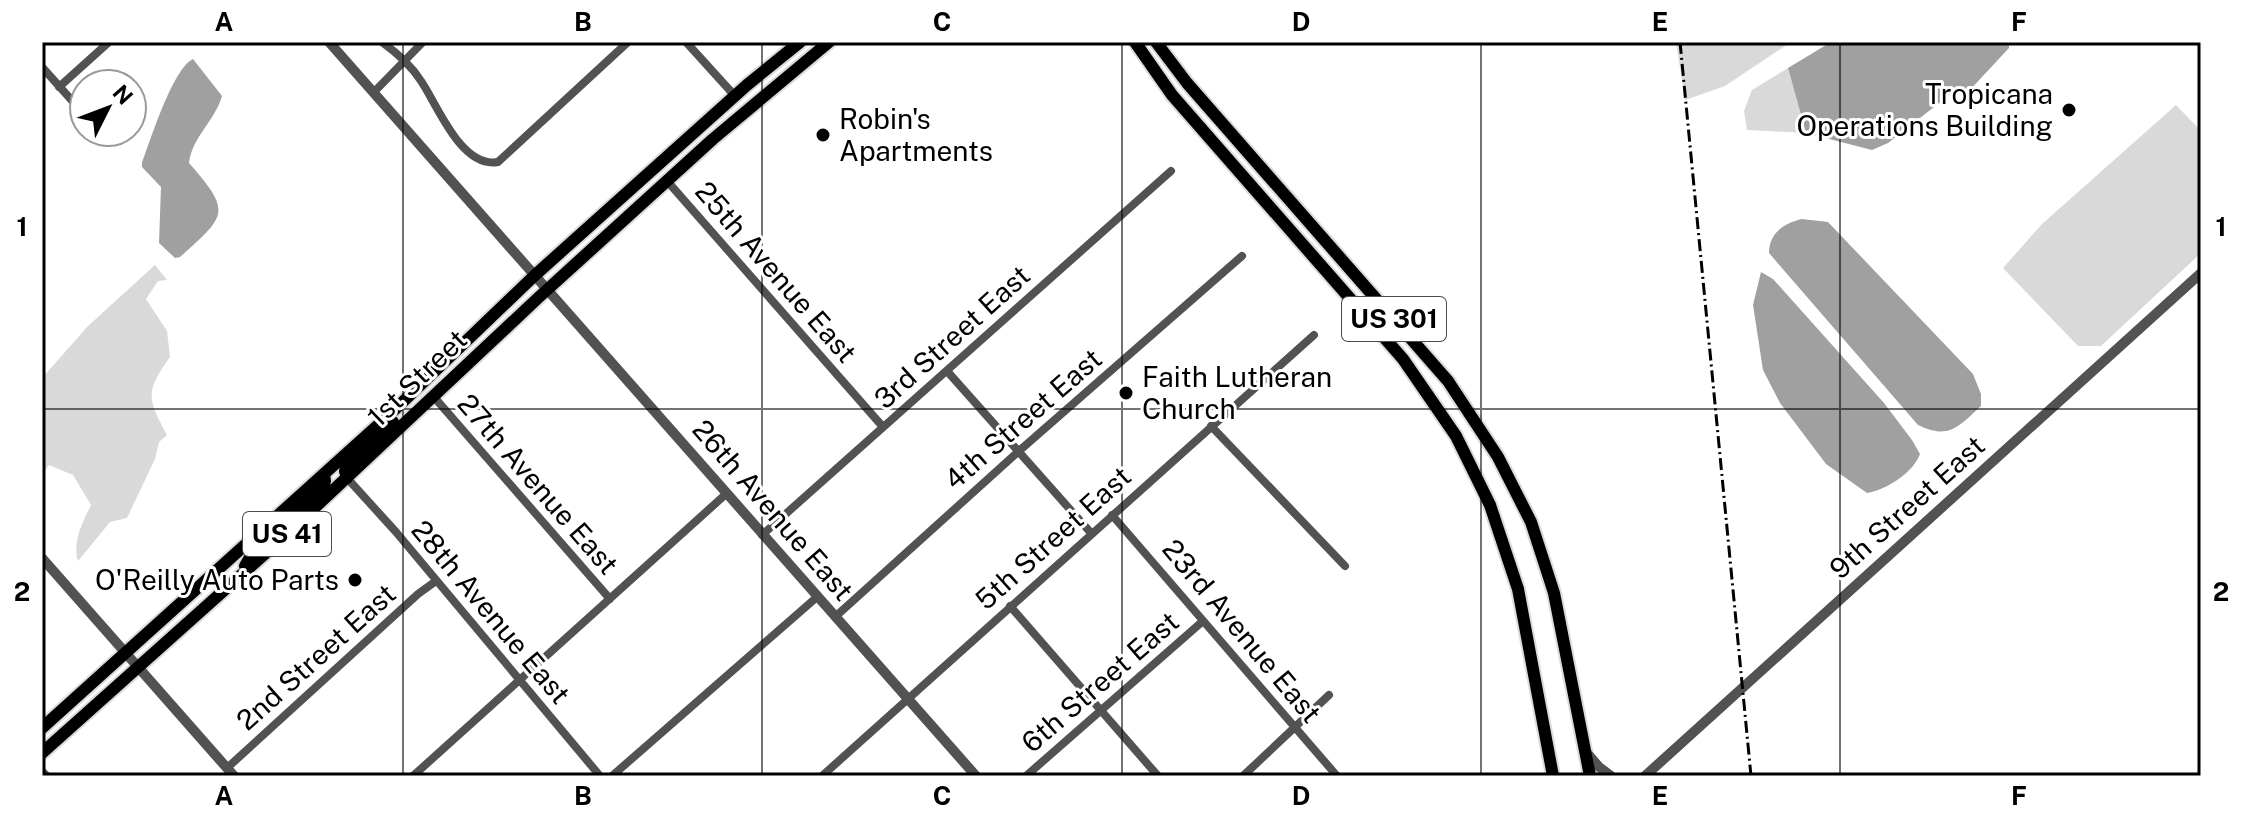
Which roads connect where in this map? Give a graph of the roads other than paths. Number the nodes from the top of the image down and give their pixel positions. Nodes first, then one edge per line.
1 (109, 42) edge
2 (329, 42) edge
3 (382, 42) edge
4 (423, 42) edge
5 (628, 42) edge
6 (686, 42) edge
7 (800, 42) edge
8 (814, 42) edge
9 (829, 42) edge
10 (1135, 42) edge
11 (1156, 42) edge
12 (406, 62) junction
13 (42, 67) edge
14 (59, 87) junction
15 (373, 93) junction
16 (735, 96) junction
17 (68, 97) edge
18 (716, 135) junction
19 (1171, 171) dead end
20 (668, 182) junction
21 (1242, 256) dead end
22 (2201, 273) edge
23 (534, 276) junction
24 (546, 290) junction
25 (1314, 335) dead end
26 (947, 371) junction
27 (420, 385) junction
28 (434, 397) junction
29 (1211, 426) junction
30 (883, 427) junction
31 (1019, 451) junction
32 (324, 474) junction
33 (347, 478) junction
34 (726, 494) junction
35 (1112, 515) junction
36 (1091, 533) junction
37 (762, 535) junction
38 (42, 558) edge
39 (1345, 566) dead end
40 (239, 576) junction
41 (436, 581) junction
42 (817, 597) junction
43 (610, 599) junction
44 (1010, 606) junction
45 (835, 617) junction
46 (1203, 621) junction
47 (124, 654) junction
48 (137, 668) junction
49 (520, 679) junction
50 (1329, 695) dead end
51 (907, 697) junction
52 (1101, 711) junction
53 (42, 728) edge
54 (1296, 729) junction
55 (1586, 752) junction
56 (42, 753) edge
57 (1659, 763) junction
58 (42, 771) edge
59 (231, 772) edge
60 (47, 776) edge
61 (413, 776) edge
62 (600, 776) edge
63 (612, 776) edge
64 (822, 776) edge
65 (976, 776) edge
66 (1026, 776) edge
67 (1158, 776) edge
68 (1243, 776) edge
69 (1337, 776) edge
70 (1553, 776) edge
71 (1590, 776) edge
72 (1611, 776) edge
73 (1637, 776) edge
74 (1645, 776) edge

1 - 14 street
2 - 15 street, 26th Avenue East
3 - 12 street
4 - 12 street
5 - 12 street
6 - 16 street
7 - 16 main road, 1st Street / US 41
8 - 18 main road
9 - 18 main road, 1st Street / US 41
10 - 70 main road, US 301
11 - 55 main road, US 301
12 - 15 street
13 - 14 street
14 - 17 street
15 - 23 street, 26th Avenue East
16 - 23 main road, 1st Street / US 41
18 - 20 main road, 1st Street / US 41
19 - 26 street, 3rd Street East
20 - 24 main road, 1st Street / US 41
20 - 30 street, 25th Avenue East
21 - 31 street, 4th Street East
22 - 57 street, 9th Street East
23 - 24 street, 26th Avenue East
23 - 27 main road, 1st Street / US 41
24 - 28 main road, 1st Street / US 41
24 - 34 street, 26th Avenue East
25 - 29 street, 5th Street East
26 - 30 street, 3rd Street East
26 - 31 street
27 - 32 main road, 1st Street / US 41
27 - 33 main road
28 - 33 main road, 1st Street / US 41
28 - 43 street, 27th Avenue East
29 - 35 street, 5th Street East
29 - 39 street
30 - 37 street, 3rd Street East
31 - 36 street
31 - 45 street, 4th Street East
32 - 40 main road
32 - 47 main road, 1st Street / US 41
33 - 40 main road, 1st Street / US 41
33 - 41 street, 28th Avenue East
34 - 37 street, 26th Avenue East
34 - 43 street
35 - 36 street, 5th Street East
35 - 46 street, 23rd Avenue East
36 - 44 street, 5th Street East
37 - 42 street, 26th Avenue East
38 - 47 street
40 - 48 main road, 1st Street / US 41
41 - 49 street, 28th Avenue East
41 - 59 street, 2nd Street East
42 - 45 street, 26th Avenue East
42 - 63 street
43 - 49 street
44 - 51 street, 5th Street East
44 - 52 street
45 - 51 street, 26th Avenue East
46 - 52 street, 6th Street East
46 - 54 street, 23rd Avenue East
47 - 48 street
47 - 53 main road, 1st Street / US 41
48 - 56 main road, 1st Street / US 41
48 - 59 street
49 - 61 street
49 - 62 street, 28th Avenue East
50 - 54 street
51 - 64 street, 5th Street East
51 - 65 street, 26th Avenue East
52 - 66 street, 6th Street East
52 - 67 street
54 - 68 street
54 - 69 street, 23rd Avenue East
55 - 71 main road, US 301
55 - 72 street
57 - 73 street
57 - 74 street, 9th Street East
58 - 60 street

